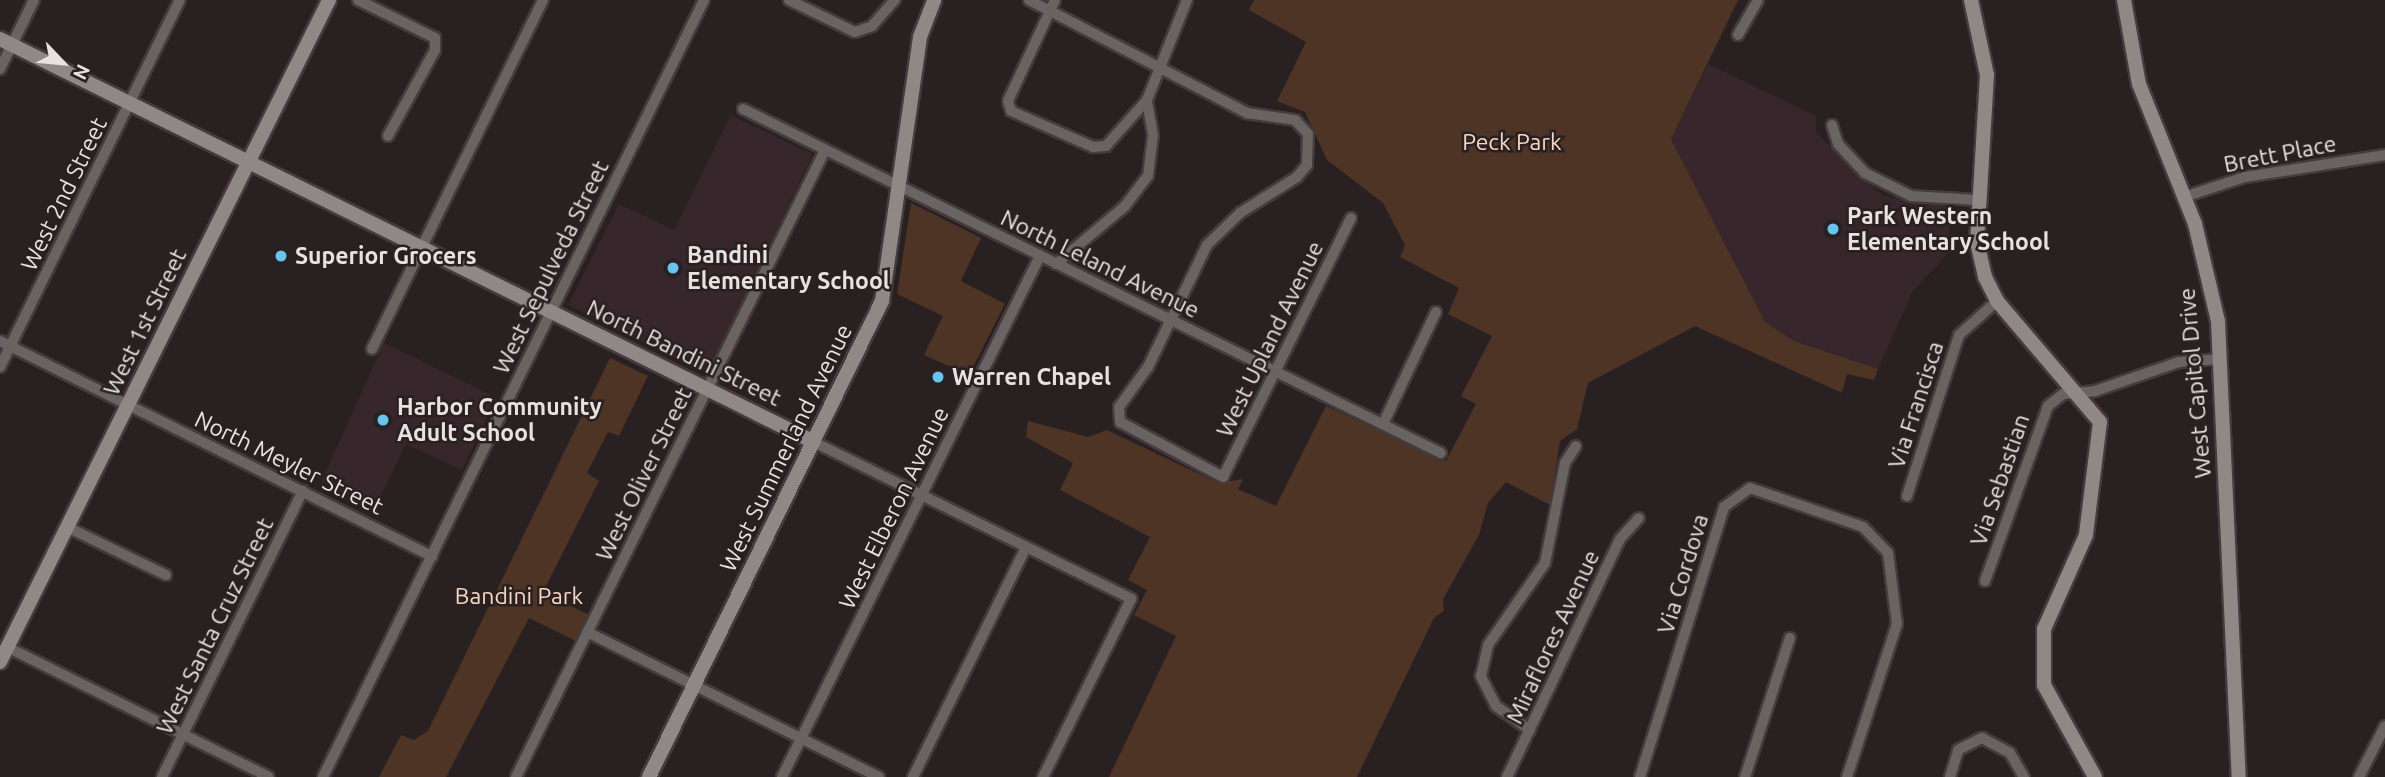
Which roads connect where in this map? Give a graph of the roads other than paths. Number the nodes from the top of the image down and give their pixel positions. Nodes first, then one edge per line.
1 (34, 0) edge
2 (180, 0) edge
3 (329, 0) edge
4 (358, 0) edge
5 (544, 0) edge
6 (704, 0) edge
7 (789, 0) edge
8 (895, 0) edge
9 (934, 0) edge
10 (1029, 0) edge
11 (1055, 0) edge
12 (1187, 0) edge
13 (1758, 0) edge
14 (1971, 0) edge
15 (2124, 0) edge
16 (1050, 10) junction
17 (1738, 35) dead end
18 (6, 42) edge
19 (1156, 64) junction
20 (0, 69) edge
21 (1147, 100) junction
22 (130, 103) junction
23 (743, 109) dead end
24 (1832, 125) dead end
25 (388, 136) dead end
26 (825, 150) junction
27 (2385, 155) edge
28 (251, 162) junction
29 (898, 186) junction
30 (2184, 197) junction
31 (1978, 200) junction
32 (1351, 218) dead end
33 (423, 247) junction
34 (1040, 256) junction
35 (1056, 264) junction
36 (1997, 301) junction
37 (550, 312) junction
38 (1436, 312) dead end
39 (1172, 321) junction
40 (0, 341) edge
41 (10, 346) junction
42 (372, 349) dead end
43 (2221, 359) junction
44 (0, 367) edge
45 (1276, 372) junction
46 (707, 390) junction
47 (2081, 393) junction
48 (130, 404) junction
49 (1383, 424) junction
50 (814, 442) junction
51 (1576, 446) dead end
52 (1441, 453) dead end
53 (303, 491) junction
54 (922, 495) junction
55 (1907, 496) dead end
56 (1639, 518) dead end
57 (66, 527) junction
58 (1026, 547) junction
59 (432, 555) junction
60 (166, 575) dead end
61 (1985, 581) dead end
62 (587, 632) junction
63 (1790, 638) dead end
64 (4, 645) edge
65 (0, 662) edge
66 (694, 685) junction
67 (2385, 726) edge
68 (1530, 730) junction
69 (184, 733) junction
70 (801, 738) junction
71 (162, 777) edge
72 (269, 777) edge
73 (323, 777) edge
74 (516, 777) edge
75 (649, 777) edge
76 (782, 777) edge
77 (879, 777) edge
78 (913, 777) edge
79 (1044, 777) edge
80 (1507, 777) edge
81 (1640, 777) edge
82 (1745, 777) edge
83 (1847, 777) edge
84 (1950, 777) edge
85 (2024, 777) edge
86 (2095, 777) edge
87 (2239, 777) edge
88 (2359, 777) edge

1 - 18 street
2 - 22 street, West 2nd Street
3 - 28 street, West 1st Street
4 - 25 street
5 - 33 street
6 - 37 street, West Sepulveda Street
7 - 8 street
9 - 29 street, West Summerland Avenue
10 - 16 street
11 - 16 street
12 - 19 street
13 - 17 street
14 - 31 street
15 - 30 street, West Capitol Drive
16 - 19 street
16 - 21 street
18 - 20 street
18 - 22 street, North Bandini Street
19 - 21 street
19 - 39 street
21 - 35 street
22 - 28 street, North Bandini Street
22 - 41 street, West 2nd Street
23 - 26 street, North Leland Avenue
24 - 31 street
26 - 29 street, North Leland Avenue
26 - 46 street, West Oliver Street
27 - 30 street, Brett Place
28 - 33 street, North Bandini Street
28 - 48 street, West 1st Street
29 - 34 street, North Leland Avenue
29 - 50 street, West Summerland Avenue
30 - 43 street, West Capitol Drive
31 - 36 street
32 - 45 street, West Upland Avenue
33 - 37 street, North Bandini Street
33 - 42 street
34 - 35 street, North Leland Avenue
34 - 54 street, West Elberon Avenue
35 - 39 street, North Leland Avenue
36 - 47 street
36 - 55 street, Via Francisca
37 - 46 street, North Bandini Street
37 - 59 street, West Sepulveda Street
38 - 49 street
39 - 45 street, North Leland Avenue
39 - 45 street, West Upland Avenue
40 - 41 street, North Meyler Street
41 - 44 street, West 2nd Street
41 - 48 street, North Meyler Street
43 - 47 street, Via Sebastian
43 - 87 street, West Capitol Drive
45 - 49 street, North Leland Avenue
46 - 50 street, North Bandini Street
46 - 62 street, West Oliver Street
47 - 61 street, Via Sebastian
47 - 86 street
48 - 53 street, North Meyler Street
48 - 57 street, West 1st Street
49 - 52 street, North Leland Avenue
50 - 54 street, North Bandini Street
50 - 66 street, West Summerland Avenue
51 - 68 street
53 - 59 street, North Meyler Street
53 - 69 street, West Santa Cruz Street
54 - 58 street, North Bandini Street
54 - 70 street, West Elberon Avenue
56 - 68 street, Miraflores Avenue
57 - 60 street
57 - 64 street, West 1st Street
58 - 78 street
58 - 79 street, North Bandini Street
59 - 73 street, West Sepulveda Street
62 - 66 street
62 - 74 street, West Oliver Street
63 - 82 street
64 - 65 street, West 1st Street
64 - 69 street
66 - 70 street
66 - 75 street, West Summerland Avenue
67 - 88 street
68 - 80 street, Miraflores Avenue
69 - 71 street, West Santa Cruz Street
69 - 72 street
70 - 76 street, West Elberon Avenue
70 - 77 street
81 - 83 street, Via Cordova
84 - 85 street

